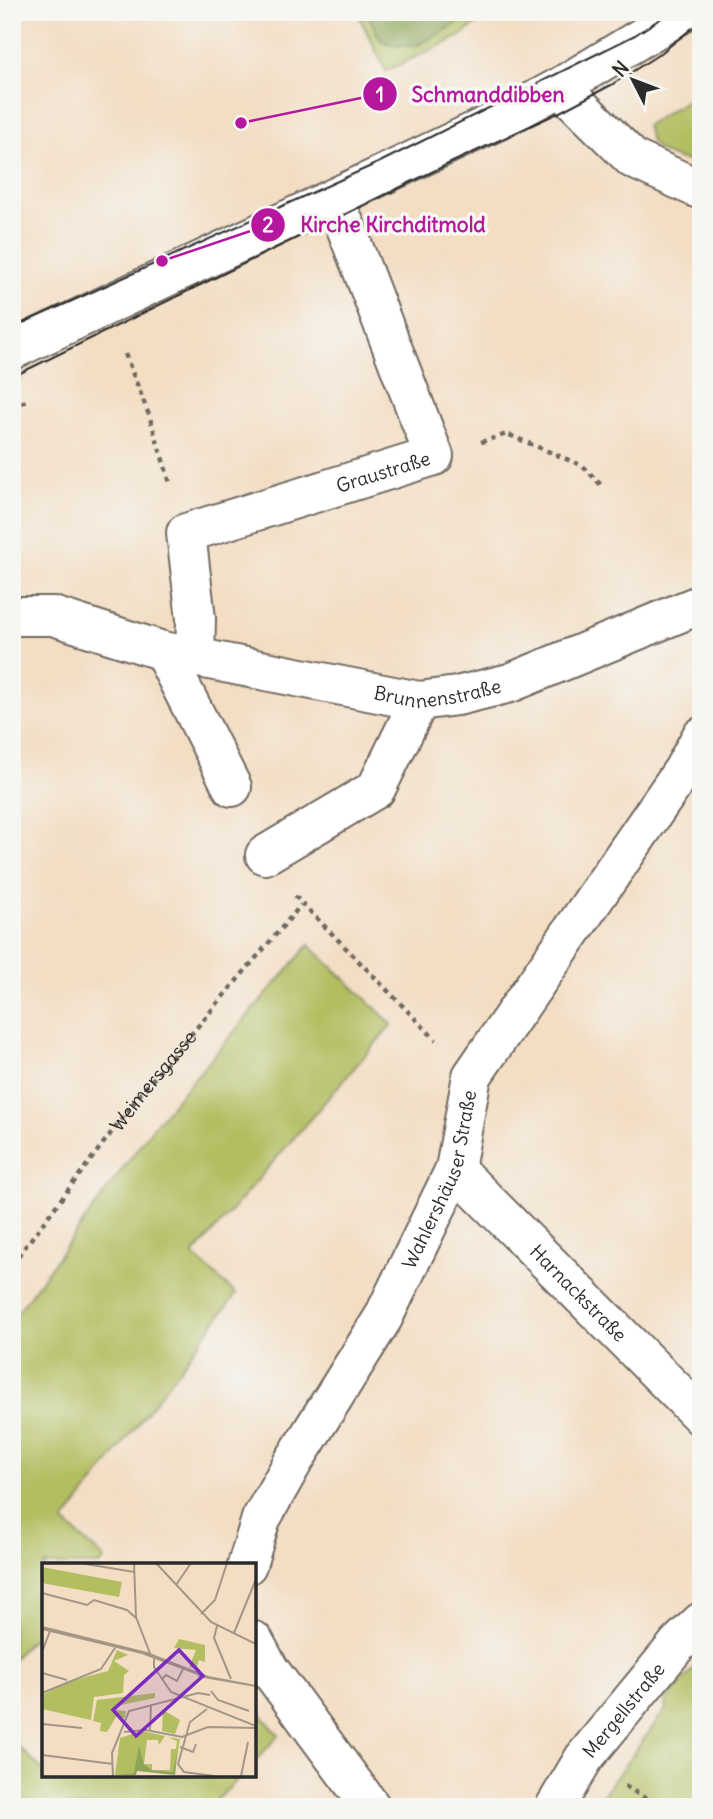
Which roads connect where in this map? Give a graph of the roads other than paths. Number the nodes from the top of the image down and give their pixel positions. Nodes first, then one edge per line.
1 (684, 12) edge
2 (560, 87) junction
3 (701, 190) edge
4 (335, 200) junction
5 (12, 350) edge
6 (701, 604) edge
7 (12, 616) edge
8 (179, 654) junction
9 (419, 701) junction
10 (701, 737) edge
11 (232, 786) dead end
12 (265, 855) dead end
13 (455, 1169) junction
14 (701, 1416) edge
15 (248, 1563) edge
16 (701, 1622) edge
17 (256, 1646) edge
18 (371, 1807) edge
19 (555, 1807) edge

1 - 2 street
2 - 3 street
2 - 4 street
4 - 5 street
4 - 8 street, Graustraße
6 - 9 street, Brunnenstraße
7 - 8 street, Brunnenstraße
8 - 9 street, Brunnenstraße
8 - 11 street
9 - 12 street
10 - 13 street, Wahlershäuser Straße
13 - 14 street, Harnackstraße
13 - 15 street, Wahlershäuser Straße
16 - 19 street, Mergellstraße
17 - 18 street

